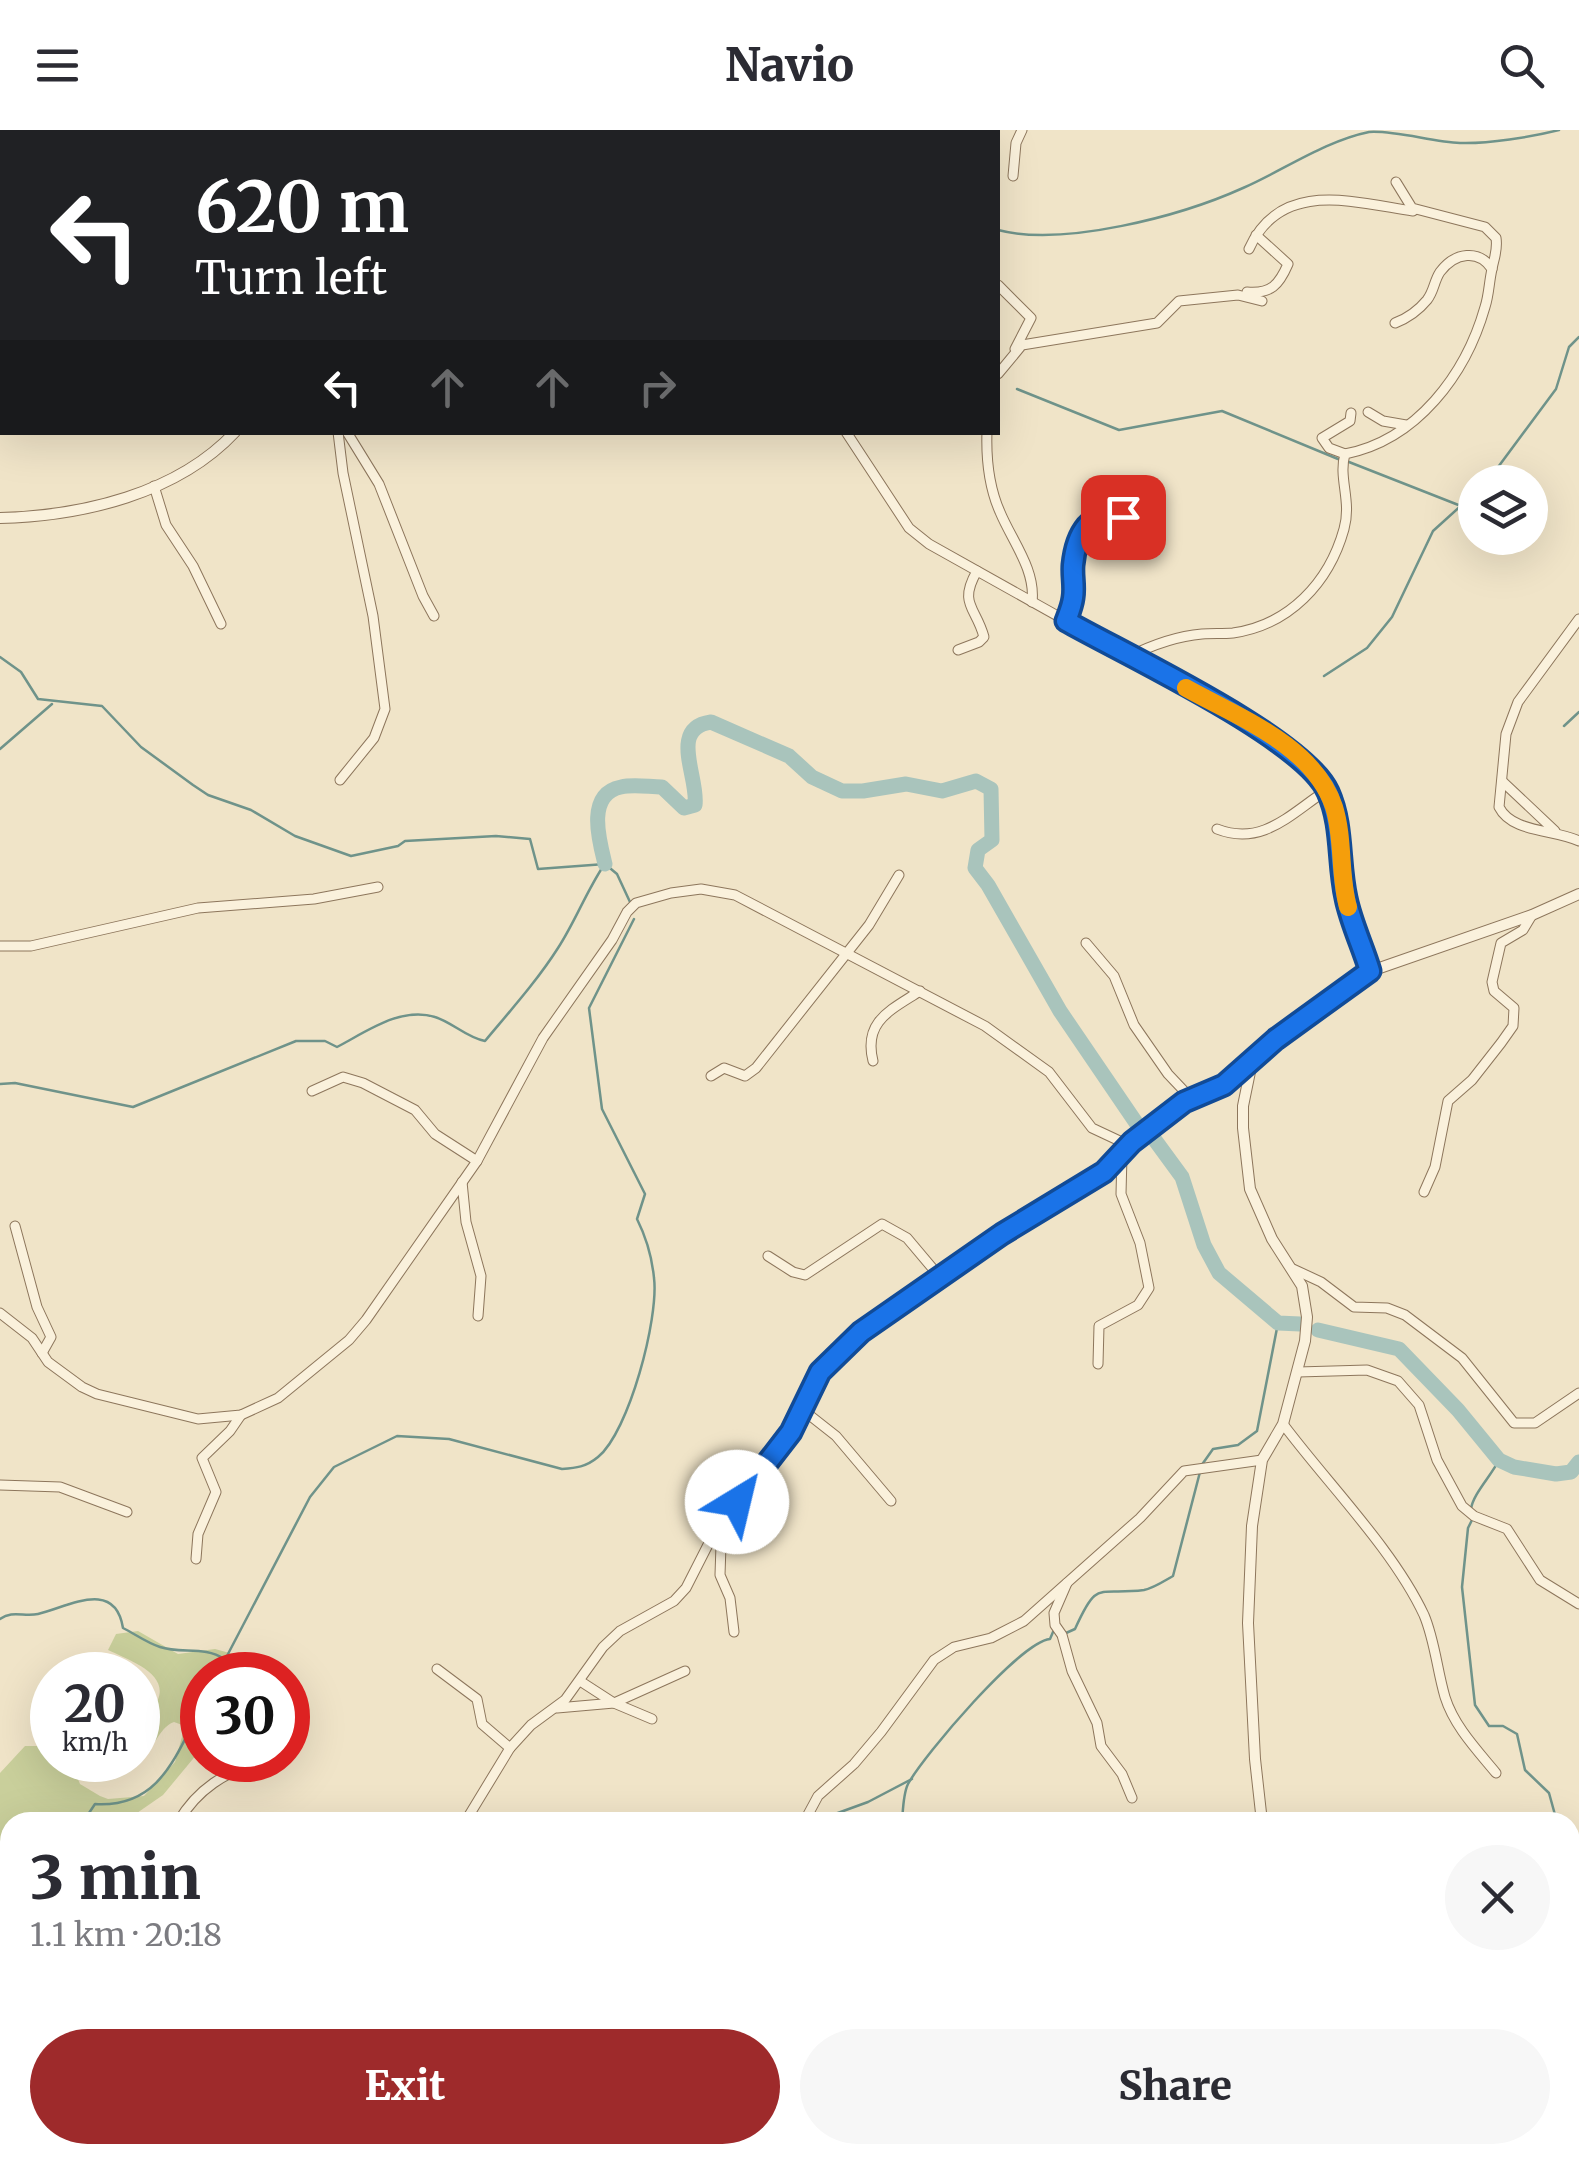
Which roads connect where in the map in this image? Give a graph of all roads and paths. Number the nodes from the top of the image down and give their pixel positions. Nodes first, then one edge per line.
1 (1022, 130) edge
2 (1013, 176) dead end
3 (1396, 182) dead end
4 (1420, 212) junction
5 (1256, 235) junction
6 (1249, 250) dead end
7 (1492, 269) junction
8 (1000, 287) edge
9 (1240, 296) junction
10 (1262, 302) dead end
11 (1395, 323) dead end
12 (1014, 351) junction
13 (1000, 371) edge
14 (1368, 412) dead end
15 (1351, 413) dead end
16 (1406, 426) junction
17 (232, 435) edge
18 (338, 435) edge
19 (348, 435) edge
20 (848, 435) edge
21 (987, 435) edge
22 (1346, 454) junction
23 (154, 486) junction
24 (0, 518) edge
25 (1153, 536) dead end
26 (978, 572) junction
27 (1032, 602) junction
28 (434, 616) dead end
29 (1579, 619) edge
30 (1066, 621) junction
31 (221, 624) dead end
32 (958, 650) dead end
33 (1128, 657) junction
34 (340, 780) dead end
35 (1503, 782) junction
36 (1327, 790) junction
37 (1217, 829) dead end
38 (1579, 830) edge
39 (1557, 832) junction
40 (1579, 841) edge
41 (899, 875) dead end
42 (378, 887) dead end
43 (1579, 894) edge
44 (1532, 915) junction
45 (1086, 943) dead end
46 (0, 946) edge
47 (846, 955) junction
48 (1370, 971) junction
49 (920, 990) junction
50 (874, 1060) dead end
51 (1252, 1062) junction
52 (710, 1076) dead end
53 (312, 1091) dead end
54 (1199, 1096) junction
55 (1132, 1142) junction
56 (1122, 1152) junction
57 (477, 1161) junction
58 (462, 1182) junction
59 (1424, 1192) dead end
60 (15, 1226) dead end
61 (768, 1256) dead end
62 (1293, 1269) junction
63 (938, 1276) junction
64 (0, 1313) edge
65 (478, 1316) dead end
66 (42, 1352) junction
67 (1098, 1364) dead end
68 (1298, 1372) junction
69 (1579, 1393) edge
70 (803, 1410) junction
71 (240, 1414) junction
72 (1282, 1424) junction
73 (1262, 1460) junction
74 (0, 1485) edge
75 (892, 1501) dead end
76 (127, 1512) dead end
77 (714, 1533) junction
78 (196, 1559) dead end
79 (1071, 1576) junction
80 (1579, 1604) edge
81 (734, 1632) dead end
82 (437, 1669) dead end
83 (685, 1672) dead end
84 (580, 1681) junction
85 (614, 1703) junction
86 (557, 1708) junction
87 (652, 1719) dead end
88 (510, 1748) junction
89 (1496, 1772) dead end
90 (214, 1782) edge
91 (1132, 1798) dead end
92 (186, 1812) edge
93 (471, 1812) edge
94 (809, 1812) edge
95 (1261, 1812) edge

1 - 2 street
3 - 4 street
4 - 5 street
4 - 7 street
5 - 6 street
5 - 9 street
7 - 11 street
7 - 16 street
8 - 12 street
9 - 10 street
9 - 12 street
12 - 13 street
14 - 16 street
15 - 22 street
16 - 22 street
17 - 23 street
18 - 34 street
19 - 28 street
20 - 26 street
21 - 27 street
22 - 33 street
23 - 24 street
23 - 31 street
25 - 30 street
26 - 27 street
26 - 32 street
27 - 30 street
29 - 35 street
30 - 33 street
33 - 36 street
35 - 39 street
35 - 39 street
36 - 37 street
36 - 48 street
38 - 39 street
39 - 40 street
41 - 47 street
42 - 46 street
43 - 44 street
44 - 48 street
44 - 59 street
45 - 54 street
47 - 49 street
47 - 52 street
47 - 57 street
48 - 51 street
49 - 50 street
49 - 55 street
51 - 54 street
51 - 62 street
53 - 57 street
54 - 55 street
55 - 56 street
56 - 63 street
56 - 67 street
57 - 58 street
58 - 65 street
58 - 71 street
60 - 66 street
61 - 63 street
62 - 68 street
62 - 69 street
63 - 70 street
64 - 66 street
66 - 71 street
68 - 72 street
68 - 80 street
70 - 75 street
70 - 77 street
71 - 78 street
72 - 73 street
72 - 89 street
73 - 79 street
73 - 95 street
74 - 76 street
77 - 81 street
77 - 84 street
79 - 91 street
79 - 94 street
82 - 88 street
83 - 85 street
84 - 85 street
84 - 86 street
85 - 86 street
85 - 87 street
86 - 88 street
88 - 93 street
90 - 92 street

